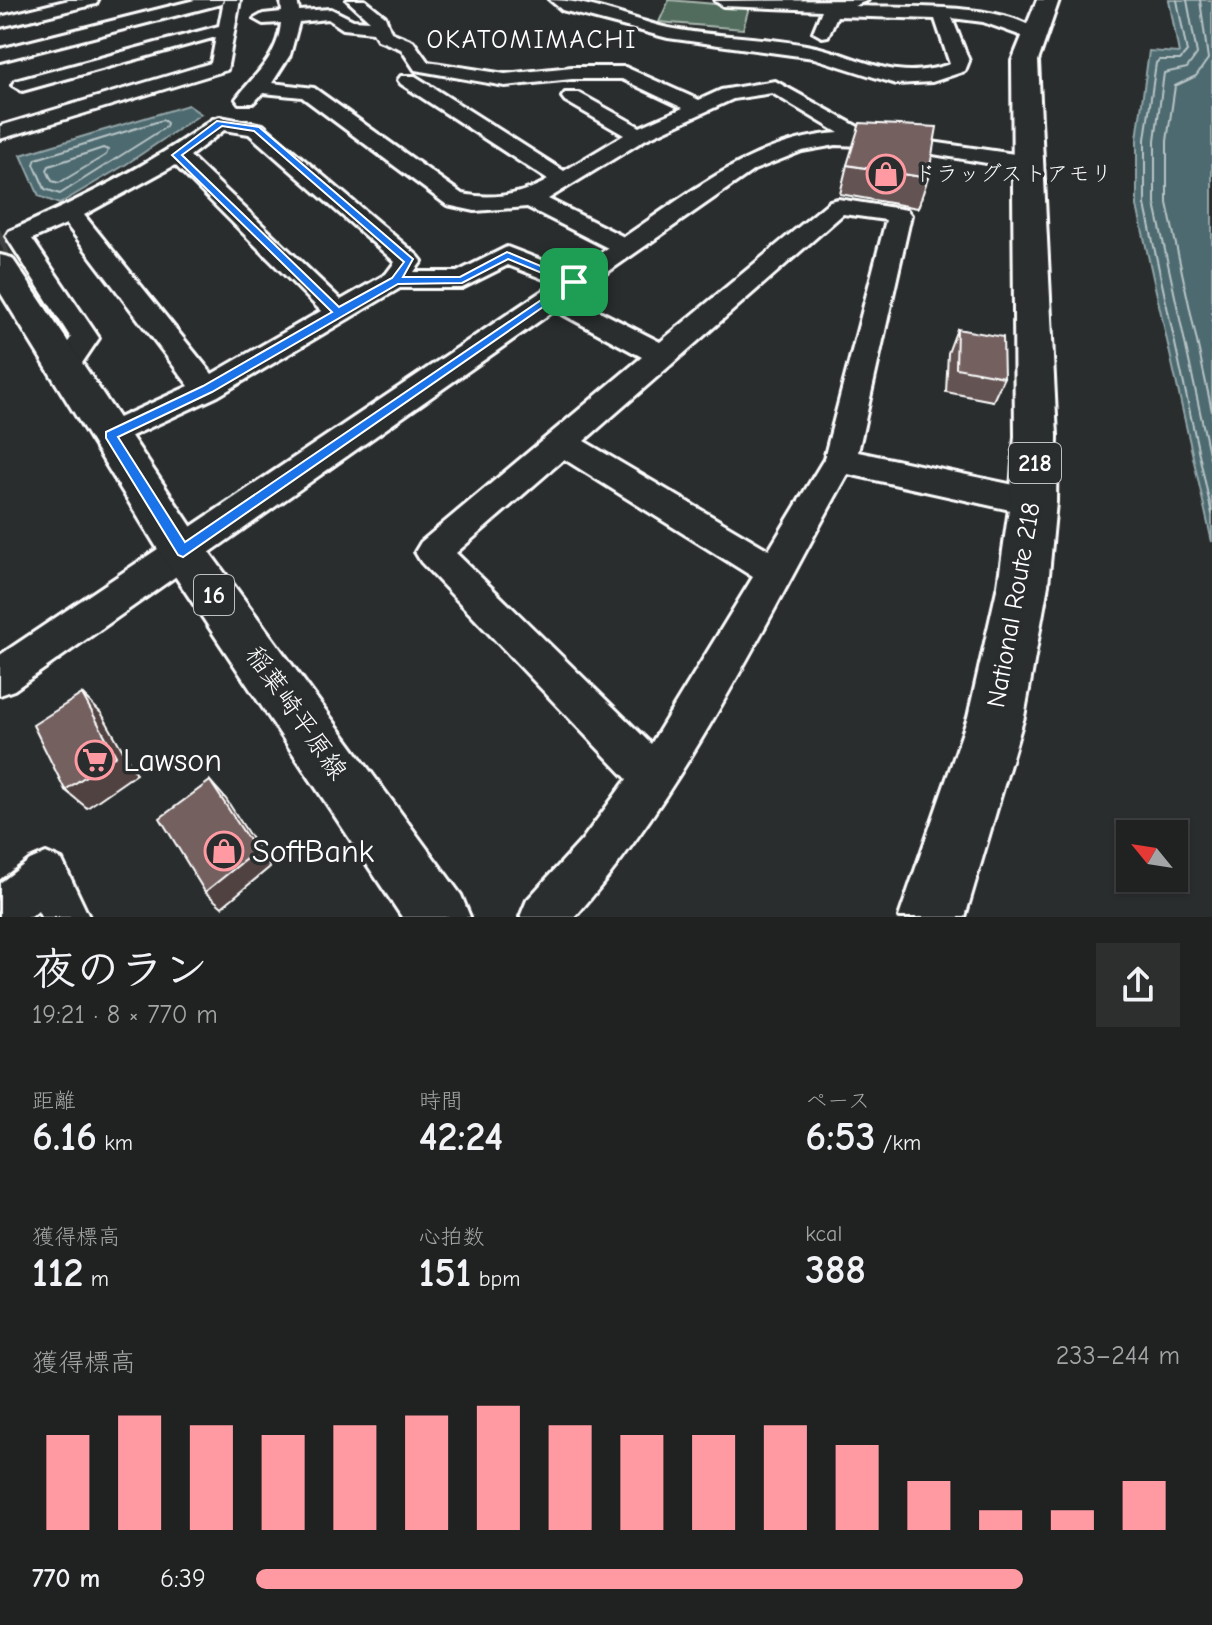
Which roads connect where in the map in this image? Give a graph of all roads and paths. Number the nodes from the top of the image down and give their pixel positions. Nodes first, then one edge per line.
1 (90, 0) edge
2 (215, 0) edge
3 (232, 0) edge
4 (355, 0) edge
5 (723, 1) edge
6 (854, 1) edge
7 (552, 7) edge
8 (598, 7) edge
9 (290, 8) edge
10 (937, 8) edge
11 (1041, 18) edge
12 (263, 19) dead end
13 (0, 22) edge
14 (379, 27) junction
15 (226, 29) junction
16 (822, 32) dead end
17 (0, 58) edge
18 (408, 80) dead end
19 (22, 85) junction
20 (259, 87) junction
21 (572, 97) dead end
22 (699, 108) junction
23 (49, 118) junction
24 (220, 123) junction
25 (0, 133) edge
26 (639, 135) junction
27 (863, 138) junction
28 (177, 155) junction
29 (1028, 163) junction
30 (564, 181) junction
31 (531, 200) junction
32 (70, 213) junction
33 (8, 247) edge
34 (626, 247) junction
35 (395, 280) junction
36 (563, 290) junction
37 (338, 312) junction
38 (663, 356) junction
39 (208, 389) junction
40 (110, 435) junction
41 (561, 442) junction
42 (840, 460) junction
43 (1033, 502) junction
44 (183, 551) junction
45 (775, 572) junction
46 (0, 677) edge
47 (654, 777) junction
48 (0, 912) edge
49 (433, 915) edge
50 (65, 917) edge
51 (544, 917) edge
52 (932, 917) edge

1 - 13 street
2 - 17 street
3 - 15 street
4 - 14 street
5 - 6 street
6 - 10 street
7 - 8 street
8 - 10 street
9 - 12 street
9 - 14 street
9 - 20 street
10 - 11 street
10 - 16 street
11 - 29 highway, National Route 218 / 218
14 - 22 street
15 - 19 street
15 - 23 street
17 - 19 street
18 - 30 street
19 - 23 street
20 - 24 street
20 - 31 street
21 - 26 street
22 - 26 street
22 - 27 street
23 - 25 street
24 - 28 street
24 - 35 street
26 - 30 street
27 - 29 street
27 - 34 street
28 - 32 street
28 - 37 street
29 - 43 highway, National Route 218 / 218
30 - 31 street
31 - 34 street
32 - 33 street
32 - 39 street
33 - 40 main road, 稲葉崎平原線 / 16
34 - 36 street
35 - 36 street
35 - 37 street
36 - 38 street
36 - 44 street
37 - 39 street
38 - 41 street
38 - 42 street
39 - 40 street
40 - 44 main road, 稲葉崎平原線 / 16
41 - 45 street
41 - 47 street
42 - 43 street
42 - 45 street
43 - 52 highway, National Route 218 / 218
44 - 46 street
44 - 49 main road, 稲葉崎平原線 / 16
45 - 47 street
47 - 51 street
48 - 50 street

